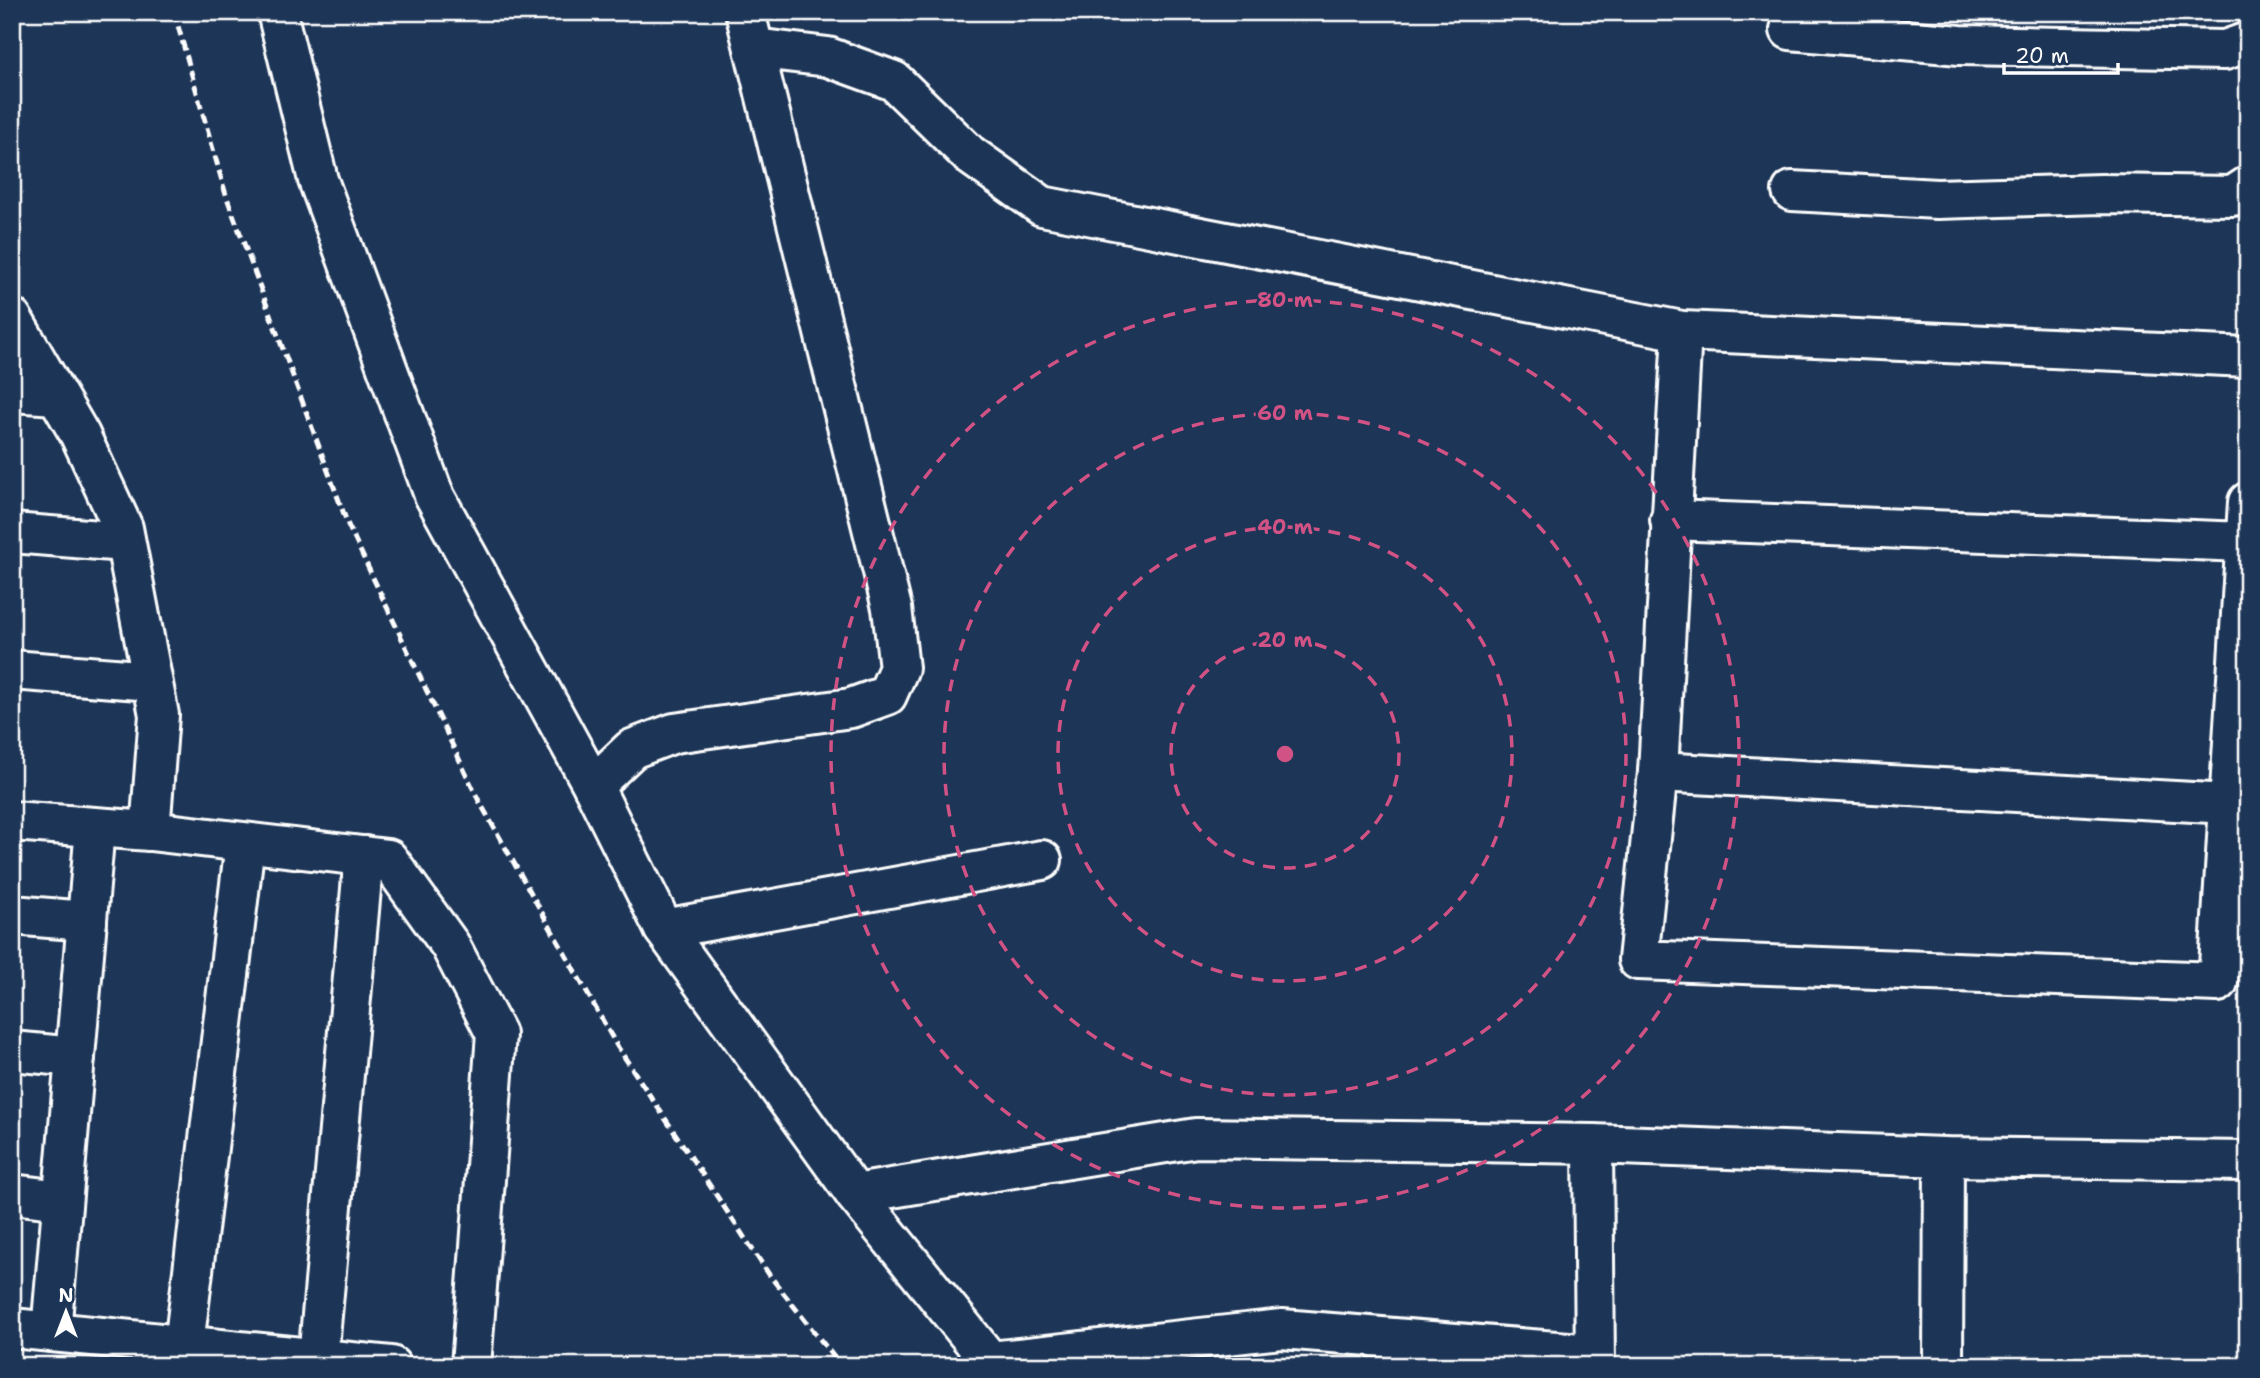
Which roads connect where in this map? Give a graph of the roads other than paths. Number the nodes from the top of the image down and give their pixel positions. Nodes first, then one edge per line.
1 (277, 12) edge
2 (750, 30) edge
3 (1790, 30) dead end
4 (2248, 42) edge
5 (2248, 186) edge
6 (1792, 191) dead end
7 (12, 318) edge
8 (1682, 331) junction
9 (2248, 357) edge
10 (12, 392) edge
11 (56, 395) junction
12 (2248, 502) edge
13 (1670, 520) junction
14 (12, 533) edge
15 (125, 542) junction
16 (2245, 542) junction
17 (12, 670) edge
18 (152, 681) junction
19 (2242, 685) edge
20 (1658, 772) junction
21 (593, 786) junction
22 (2229, 804) junction
23 (12, 821) edge
24 (95, 828) junction
25 (150, 831) junction
26 (245, 843) junction
27 (364, 856) junction
28 (1042, 860) dead end
29 (12, 915) edge
30 (87, 920) junction
31 (664, 929) junction
32 (12, 1051) edge
33 (75, 1057) junction
34 (1593, 1144) junction
35 (1944, 1157) junction
36 (2248, 1161) edge
37 (12, 1194) edge
38 (855, 1194) junction
39 (62, 1200) junction
40 (12, 1328) edge
41 (51, 1332) junction
42 (184, 1345) junction
43 (318, 1359) junction
44 (1595, 1360) edge
45 (992, 1363) edge
46 (391, 1366) edge
47 (471, 1366) edge
48 (1943, 1366) edge

1 - 21 street
2 - 8 street
2 - 21 street
3 - 4 street
5 - 6 street
7 - 11 street
8 - 9 street
8 - 13 street
10 - 11 street
11 - 15 street
12 - 16 street
13 - 16 street
13 - 20 street
14 - 15 street
15 - 18 street
16 - 19 street
17 - 18 street
18 - 25 street
19 - 22 street
20 - 22 street
20 - 22 street
21 - 31 street
23 - 24 street
24 - 25 street
24 - 30 street
25 - 26 street
26 - 27 street
26 - 42 street
27 - 43 street
27 - 47 street
28 - 31 street
29 - 30 street
30 - 33 street
31 - 38 street
32 - 33 street
33 - 39 street
34 - 35 street
34 - 38 street
34 - 44 street
35 - 36 street
35 - 48 street
37 - 39 street
38 - 45 street
39 - 41 street
40 - 41 street
41 - 42 street
42 - 43 street
43 - 46 street
44 - 45 street

